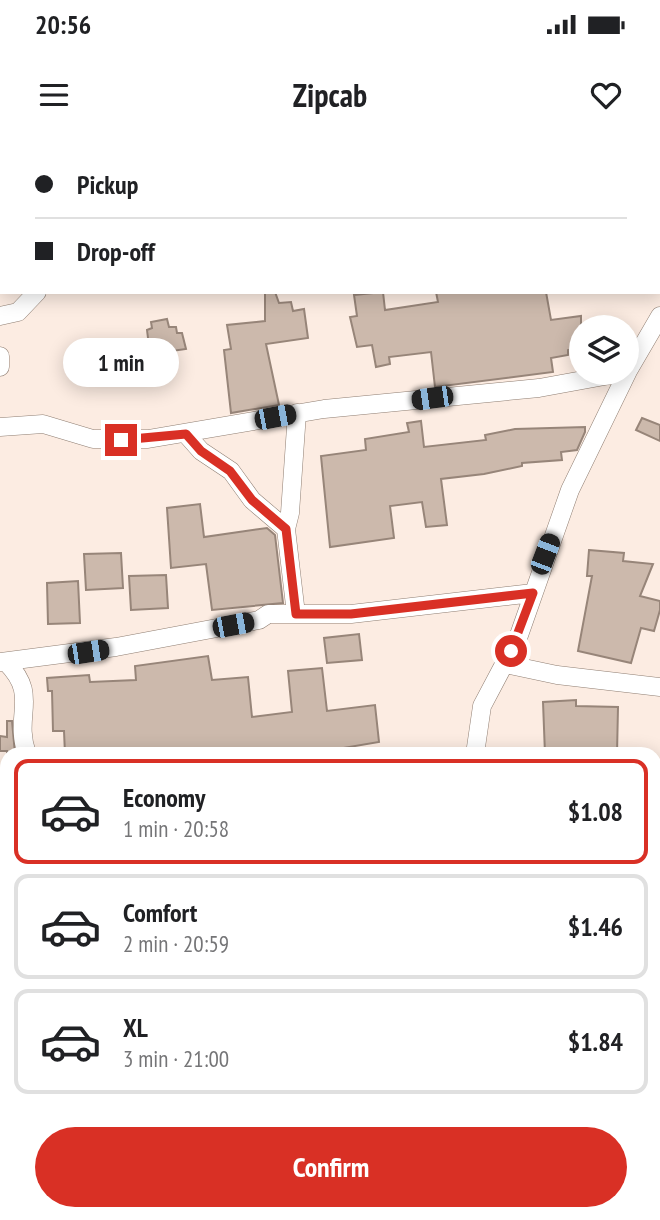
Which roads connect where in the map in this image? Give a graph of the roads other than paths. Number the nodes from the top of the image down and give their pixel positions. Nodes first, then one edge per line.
1 (35, 294) edge
2 (0, 316) edge
3 (660, 316) edge
4 (639, 350) edge
5 (0, 356) edge
6 (0, 367) edge
7 (569, 382) edge
8 (619, 385) edge
9 (297, 413) junction
10 (0, 427) edge
11 (186, 434) junction
12 (286, 529) junction
13 (533, 593) junction
14 (296, 614) junction
15 (3, 662) edge
16 (505, 664) junction
17 (660, 687) edge
18 (26, 747) edge
19 (476, 747) edge

1 - 2 street
3 - 4 street
5 - 6 street
7 - 9 street
8 - 13 street
9 - 11 street
9 - 12 street
10 - 11 street
11 - 12 street
12 - 14 street
13 - 14 street
13 - 16 street
14 - 15 street
15 - 18 street
16 - 17 street
16 - 19 street

